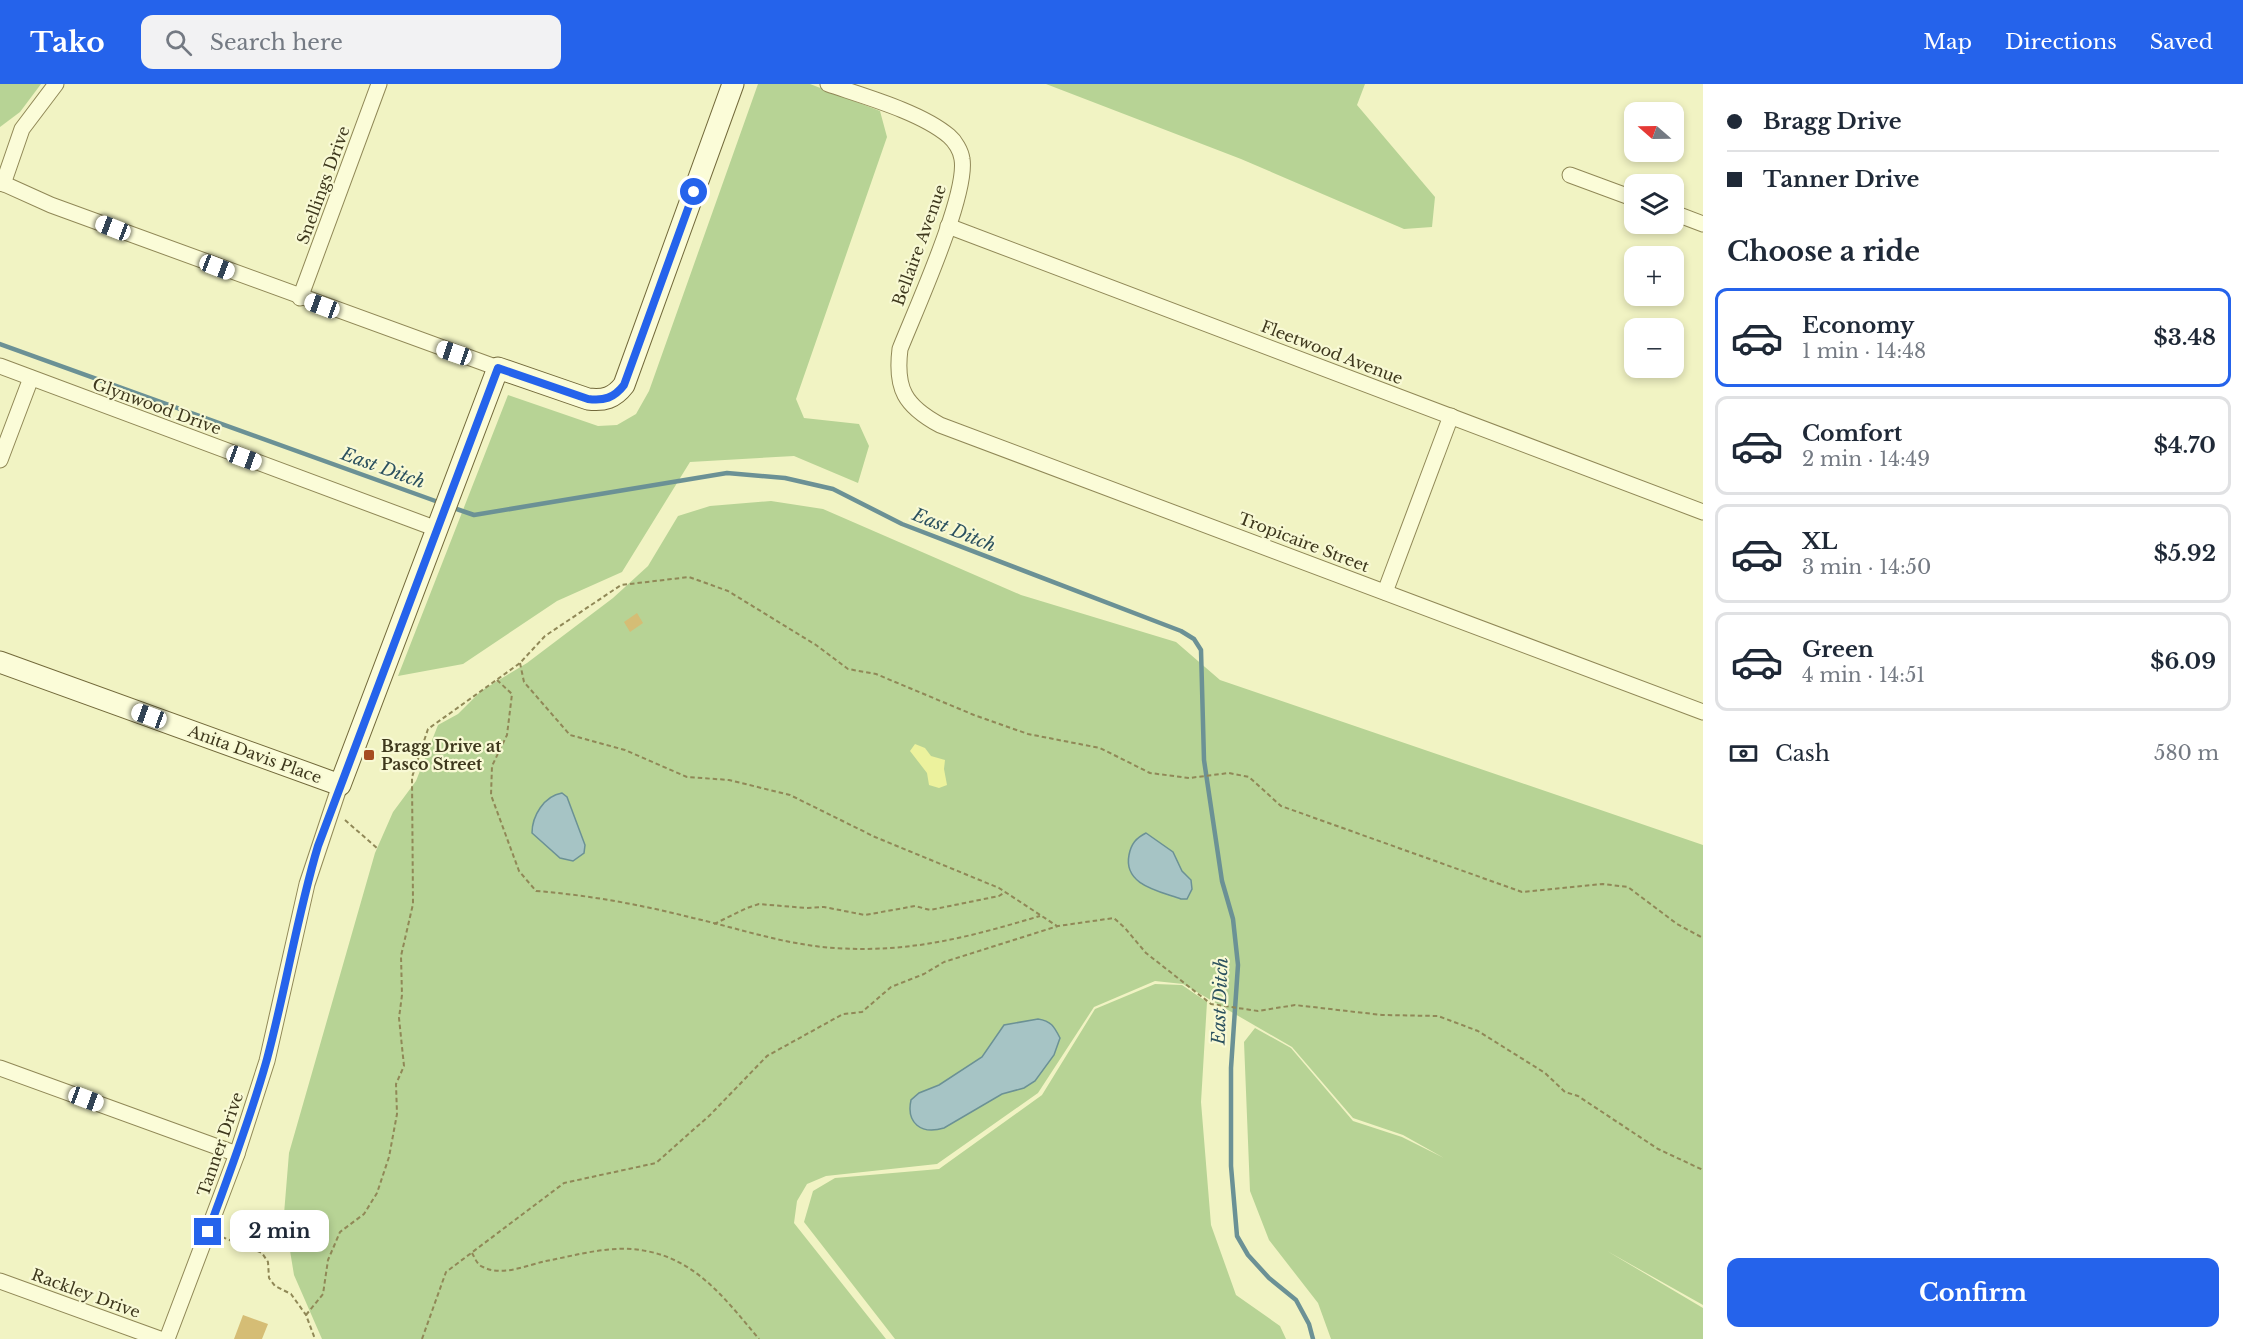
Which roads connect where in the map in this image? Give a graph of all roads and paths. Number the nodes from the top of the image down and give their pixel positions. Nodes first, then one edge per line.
1 (56, 84) edge
2 (379, 84) edge
3 (733, 84) edge
4 (828, 84) edge
5 (1570, 175) dead end
6 (2, 183) edge
7 (1624, 195) edge
8 (1684, 217) edge
9 (1703, 224) edge
10 (948, 226) junction
11 (300, 298) junction
12 (0, 366) edge
13 (498, 368) junction
14 (31, 378) junction
15 (902, 392) joint
16 (1451, 416) junction
17 (0, 460) edge
18 (1703, 512) edge
19 (439, 522) junction
20 (1385, 592) junction
21 (0, 662) edge
22 (520, 663) junction
23 (496, 679) junction
24 (1703, 712) edge
25 (340, 785) junction
26 (332, 808) junction
27 (377, 848) dead end
28 (1005, 892) junction
29 (1040, 916) junction
30 (714, 924) junction
31 (1058, 926) junction
32 (1703, 938) edge
33 (0, 1068) edge
34 (237, 1154) junction
35 (1703, 1170) edge
36 (208, 1232) junction
37 (472, 1253) junction
38 (0, 1281) edge
39 (306, 1314) junction
40 (160, 1339) edge
41 (167, 1339) edge
42 (315, 1339) edge
43 (422, 1339) edge
44 (759, 1339) edge

1 - 6 street
2 - 11 street, Snellings Drive
3 - 13 street
4 - 10 street, Bellaire Avenue
5 - 7 street
6 - 11 street
8 - 9 street
10 - 15 street, Bellaire Avenue
10 - 16 street, Fleetwood Avenue
11 - 13 street
12 - 14 street, Glynwood Drive
13 - 19 street
14 - 17 street
14 - 19 street, Glynwood Drive
15 - 20 street, Tropicaire Street
16 - 18 street, Fleetwood Avenue
16 - 20 street
19 - 25 street
20 - 24 street, Tropicaire Street
21 - 25 street, Anita Davis Place
22 - 23 path
22 - 28 path
22 - 32 path
23 - 30 path
23 - 39 path
25 - 26 street, Tanner Drive
26 - 27 path
26 - 34 street, Tanner Drive
28 - 29 path
28 - 30 path
29 - 30 path
29 - 31 path
31 - 35 path
31 - 37 path
33 - 34 street
34 - 36 street, Tanner Drive
36 - 39 path
36 - 41 street, Tanner Drive
37 - 43 path
37 - 44 path
38 - 40 street, Rackley Drive
39 - 42 path

